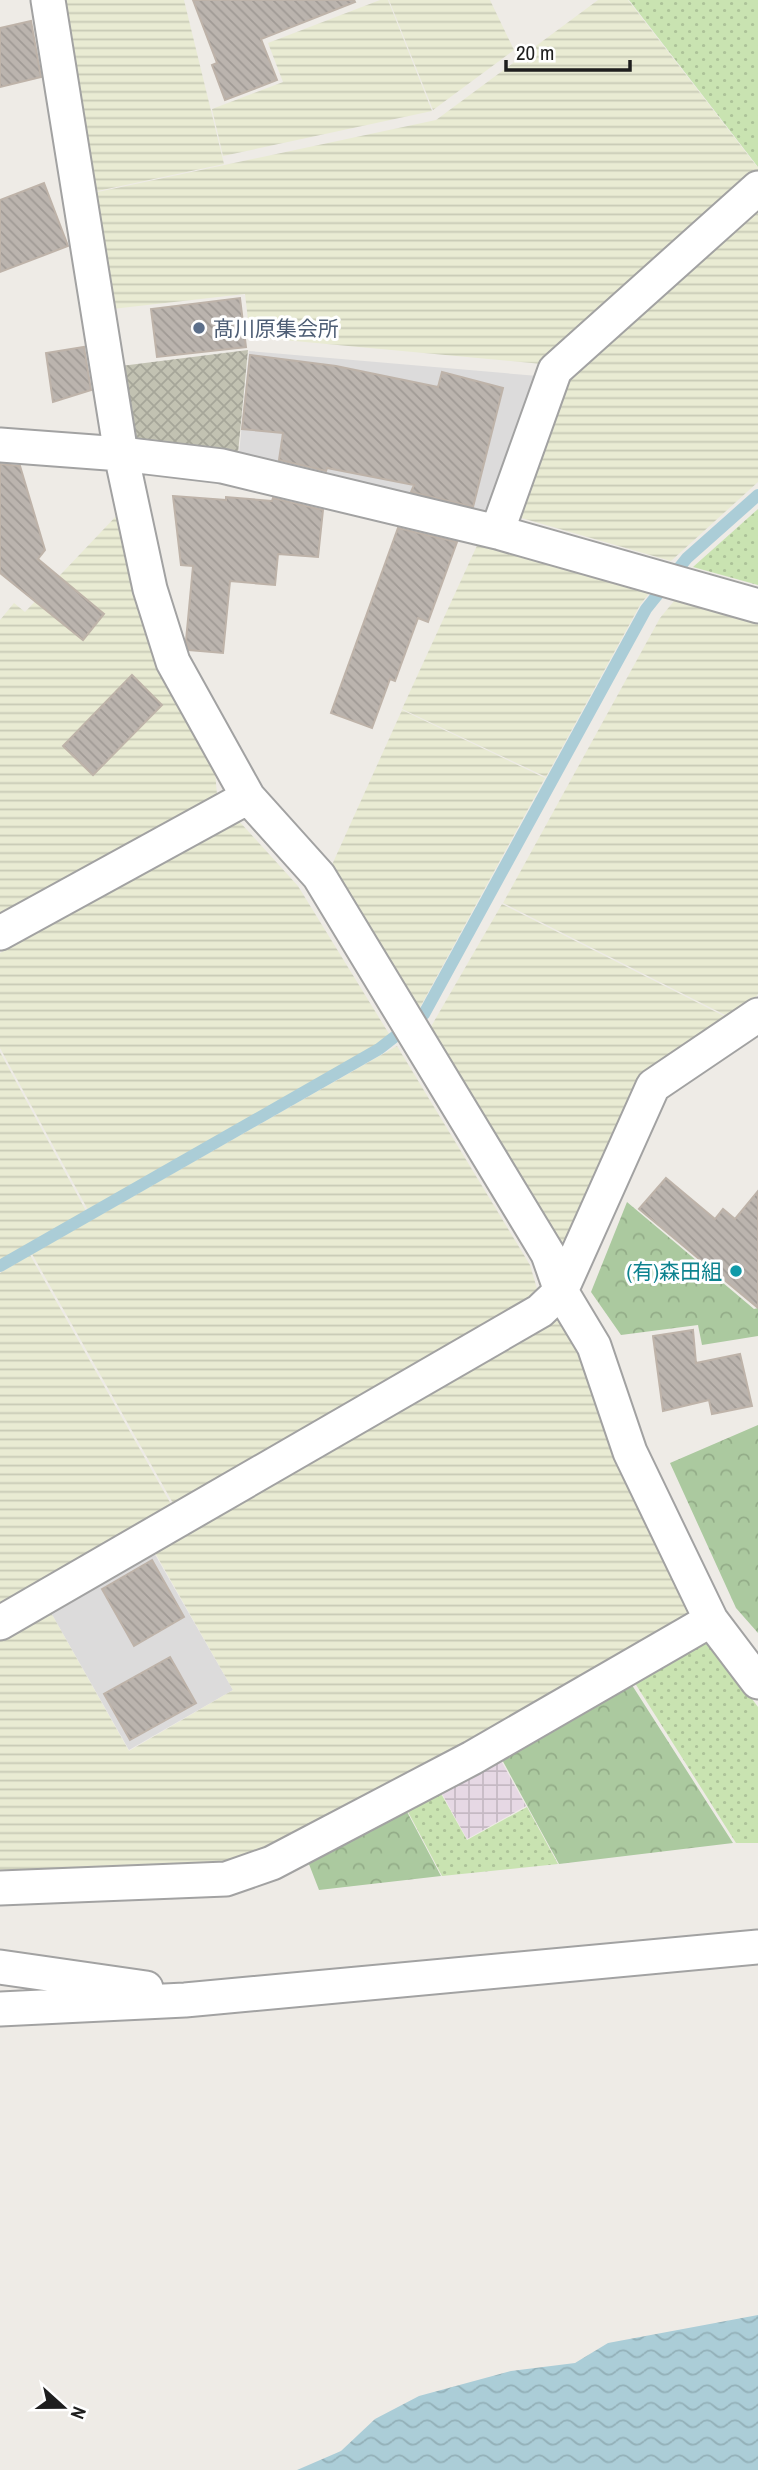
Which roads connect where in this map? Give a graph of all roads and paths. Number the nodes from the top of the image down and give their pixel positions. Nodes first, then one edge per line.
1 (48, 0) edge
2 (758, 188) edge
3 (0, 445) edge
4 (121, 454) junction
5 (498, 532) junction
6 (758, 606) edge
7 (248, 797) junction
8 (0, 933) edge
9 (758, 1015) edge
10 (561, 1291) junction
11 (710, 1620) junction
12 (0, 1623) edge
13 (758, 1682) edge
14 (0, 1888) edge
15 (758, 1947) edge
16 (0, 1967) edge
17 (185, 2000) junction
18 (0, 2010) edge

1 - 4 street
2 - 5 street
3 - 4 street
4 - 5 street
4 - 7 street
5 - 6 street
7 - 8 street
7 - 10 street
9 - 10 street
10 - 11 street
10 - 12 street
11 - 13 street
11 - 14 street
15 - 17 street
16 - 17 street
17 - 18 street

